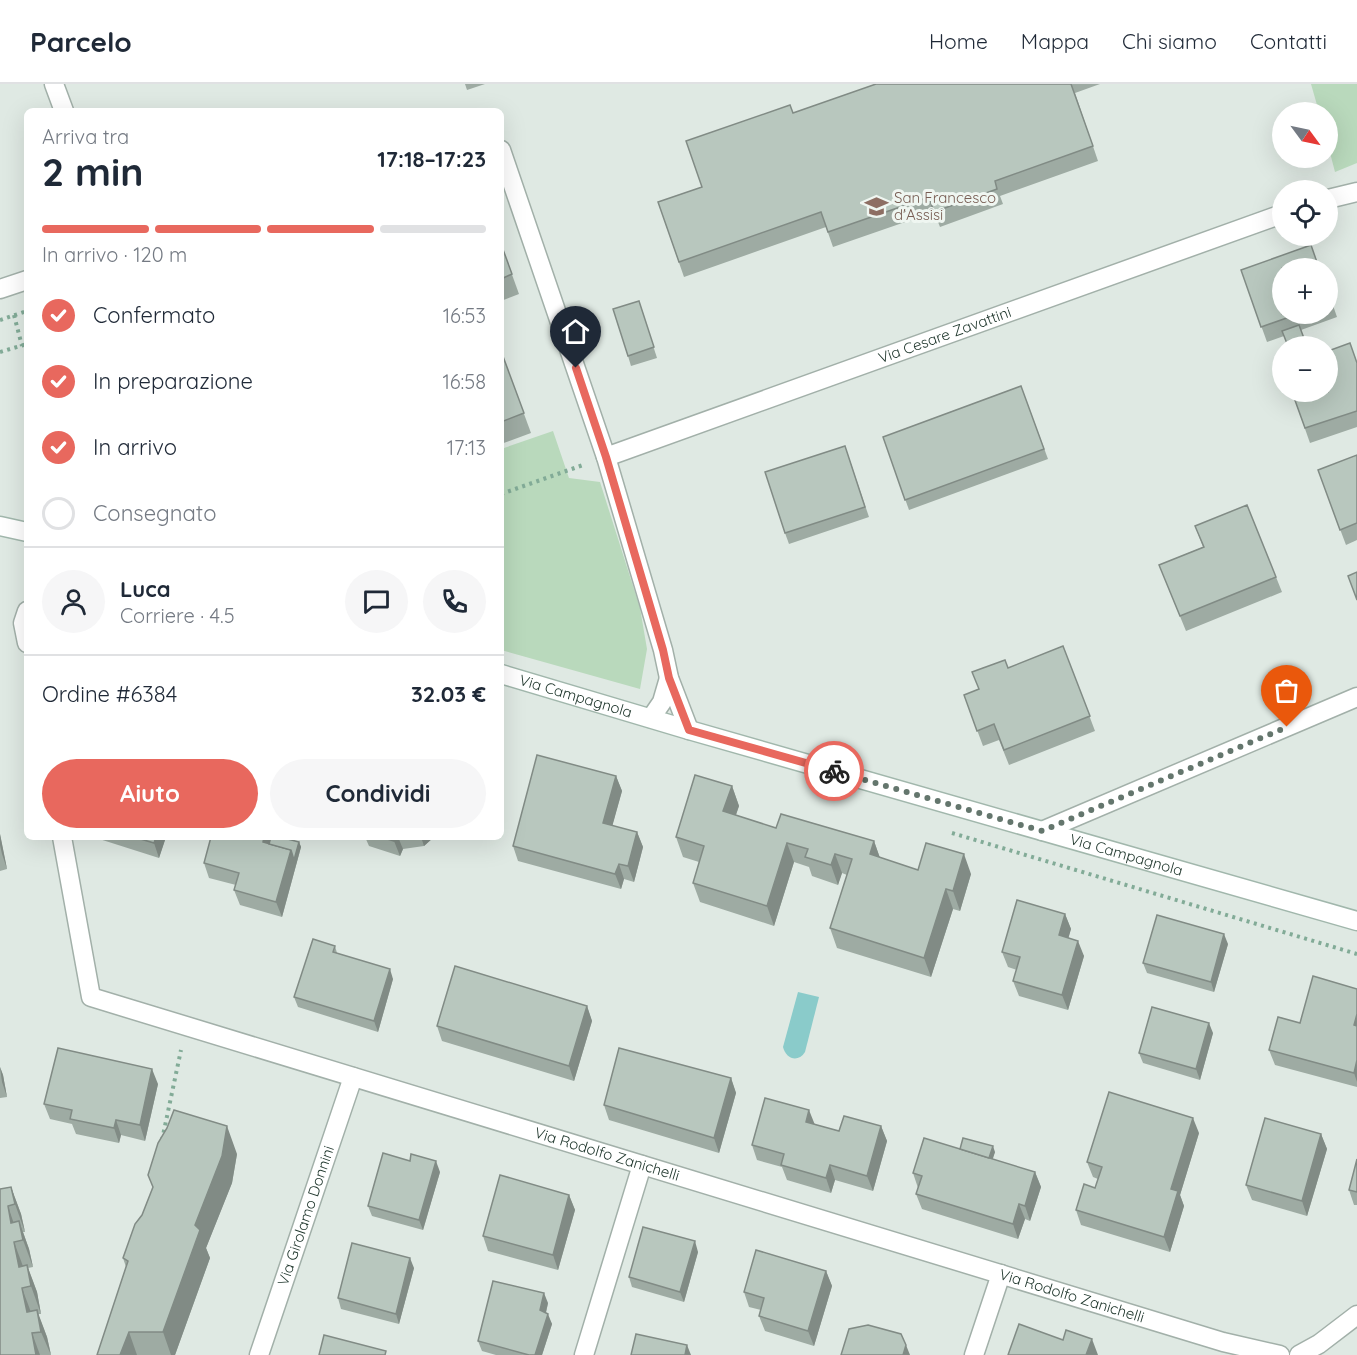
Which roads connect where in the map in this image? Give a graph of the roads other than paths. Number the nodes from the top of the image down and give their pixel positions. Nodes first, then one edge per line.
1 (54, 84) edge
2 (63, 108) edge
3 (504, 159) edge
4 (1357, 192) edge
5 (1338, 197) edge
6 (1272, 218) edge
7 (24, 281) edge
8 (0, 289) edge
9 (606, 457) junction
10 (0, 526) edge
11 (24, 531) edge
12 (504, 675) edge
13 (669, 678) junction
14 (1357, 697) edge
15 (651, 718) junction
16 (689, 730) junction
17 (1042, 831) junction
18 (63, 840) edge
19 (1357, 921) edge
20 (353, 1077) junction
21 (642, 1165) junction
22 (1001, 1274) junction
23 (1357, 1315) edge
24 (1223, 1348) edge
25 (259, 1355) edge
26 (584, 1355) edge
27 (974, 1355) edge
28 (1280, 1355) edge
29 (1299, 1355) edge

1 - 2 street
3 - 9 street
4 - 5 street
6 - 9 street, Via Cesare Zavattini
7 - 8 street
9 - 13 street
10 - 11 street
12 - 15 street, Via Campagnola
13 - 15 street, Via Campagnola
13 - 16 street
14 - 17 street
15 - 16 street, Via Campagnola
16 - 17 street, Via Campagnola
17 - 19 street, Via Campagnola
18 - 20 street, Via Rodolfo Zanichelli
20 - 21 street, Via Rodolfo Zanichelli
20 - 25 street, Via Girolamo Donnini
21 - 22 street, Via Rodolfo Zanichelli
21 - 26 street
22 - 24 street, Via Rodolfo Zanichelli
22 - 27 street
23 - 29 street
24 - 28 street, Via Rodolfo Zanichelli

